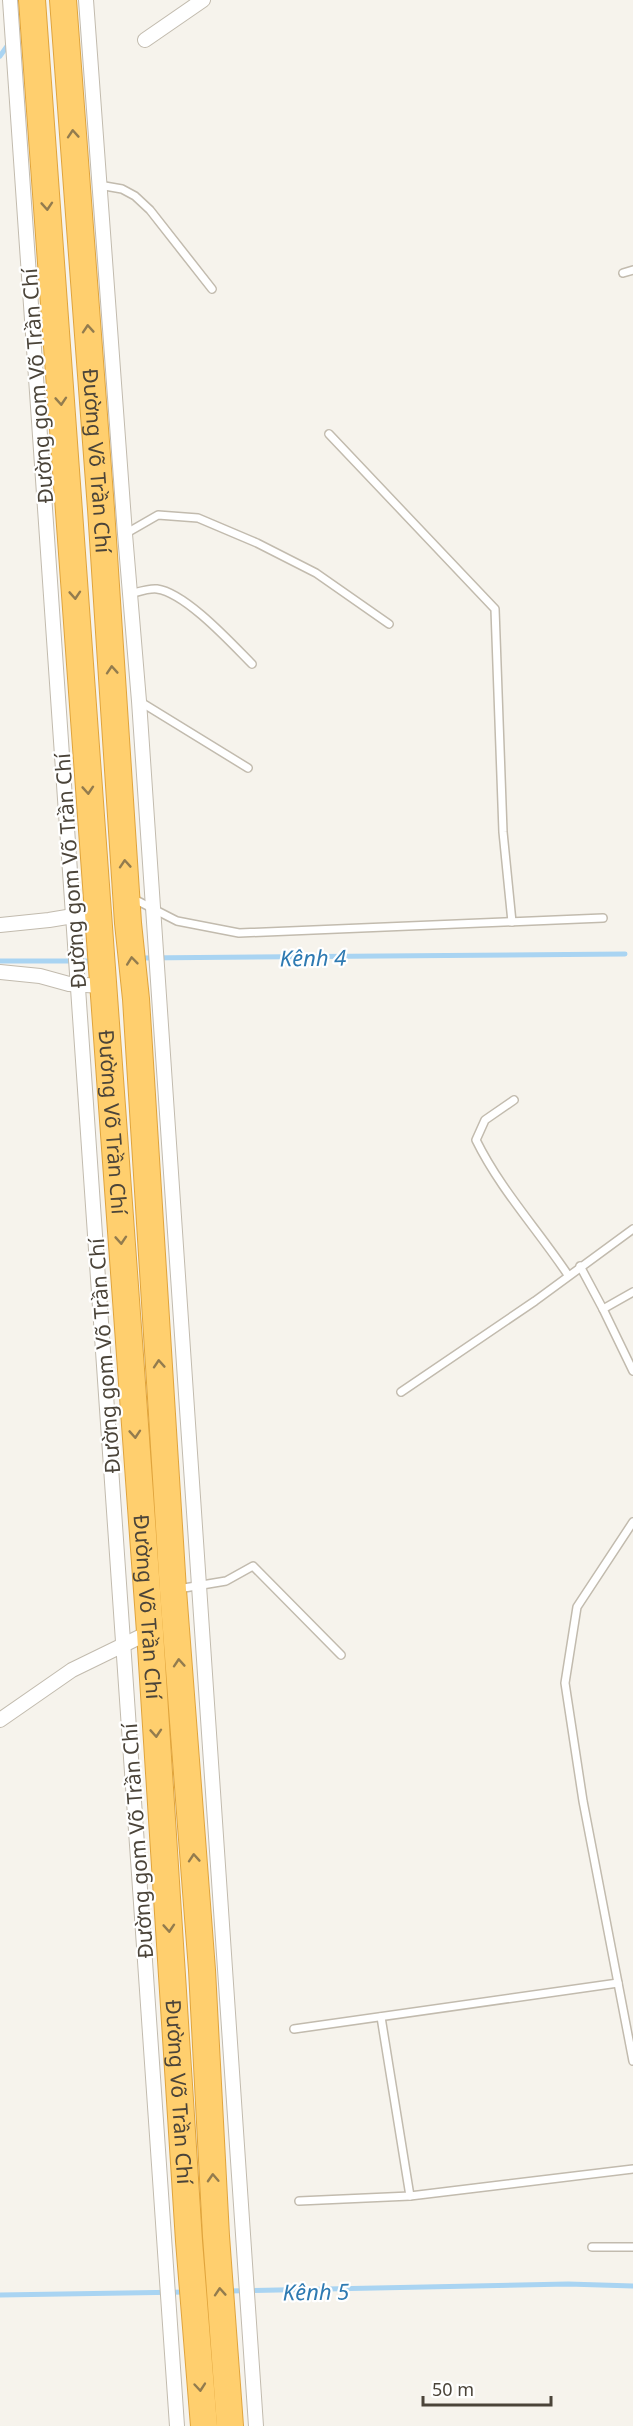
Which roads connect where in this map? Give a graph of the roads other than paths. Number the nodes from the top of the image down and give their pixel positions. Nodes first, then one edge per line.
1 (10, 0) edge
2 (63, 0) edge
3 (86, 0) edge
4 (203, 0) edge
5 (32, 7) edge
6 (145, 40) dead end
7 (99, 185) junction
8 (633, 270) edge
9 (623, 273) dead end
10 (212, 289) dead end
11 (329, 434) dead end
12 (124, 534) junction
13 (130, 594) junction
14 (389, 624) dead end
15 (252, 664) dead end
16 (139, 701) junction
17 (248, 768) dead end
18 (127, 896) junction
19 (152, 908) junction
20 (89, 918) junction
21 (603, 918) dead end
22 (512, 922) junction
23 (0, 924) edge
24 (0, 972) edge
25 (94, 981) junction
26 (514, 1100) dead end
27 (633, 1229) edge
28 (580, 1266) junction
29 (568, 1275) junction
30 (633, 1292) edge
31 (603, 1309) junction
32 (633, 1371) edge
33 (401, 1392) dead end
34 (633, 1522) edge
35 (199, 1586) junction
36 (173, 1590) junction
37 (150, 1632) junction
38 (124, 1645) junction
39 (341, 1655) dead end
40 (0, 1720) edge
41 (618, 1983) junction
42 (381, 2017) junction
43 (294, 2029) dead end
44 (633, 2061) edge
45 (633, 2169) edge
46 (410, 2196) junction
47 (299, 2201) dead end
48 (592, 2247) dead end
49 (633, 2247) edge
50 (177, 2426) edge
51 (204, 2426) edge
52 (230, 2426) edge
53 (256, 2426) edge

1 - 20 street, Đường gom Võ Trần Chí
18 -> 2 highway, Đường Võ Trần Chí
3 - 7 street
4 - 6 street
5 -> 20 highway, Đường Võ Trần Chí
7 - 10 lane
7 - 12 street
8 - 9 lane
11 - 22 lane
12 - 13 street
12 - 14 lane
13 - 15 lane
13 - 16 street
16 - 17 lane
16 - 19 street
18 - 19 lane
36 -> 18 highway, Đường Võ Trần Chí
19 - 22 lane
19 - 35 street
20 - 23 street
20 - 25 highway, Đường Võ Trần Chí
21 - 22 lane
24 - 25 street
25 -> 37 highway, Đường Võ Trần Chí
25 - 38 street, Đường gom Võ Trần Chí
26 - 29 lane
27 - 28 lane
28 - 29 lane
28 - 31 lane
29 - 33 lane
30 - 31 lane
31 - 32 lane
34 - 41 lane
35 - 36 lane
35 - 39 lane
35 - 53 street
52 -> 36 highway, Đường Võ Trần Chí
37 - 38 street
37 -> 51 highway, Đường Võ Trần Chí
38 - 40 street
38 - 50 street, Đường gom Võ Trần Chí
41 - 42 lane
41 - 44 lane
42 - 43 lane
42 - 46 lane
45 - 46 lane
46 - 47 lane
48 - 49 lane

